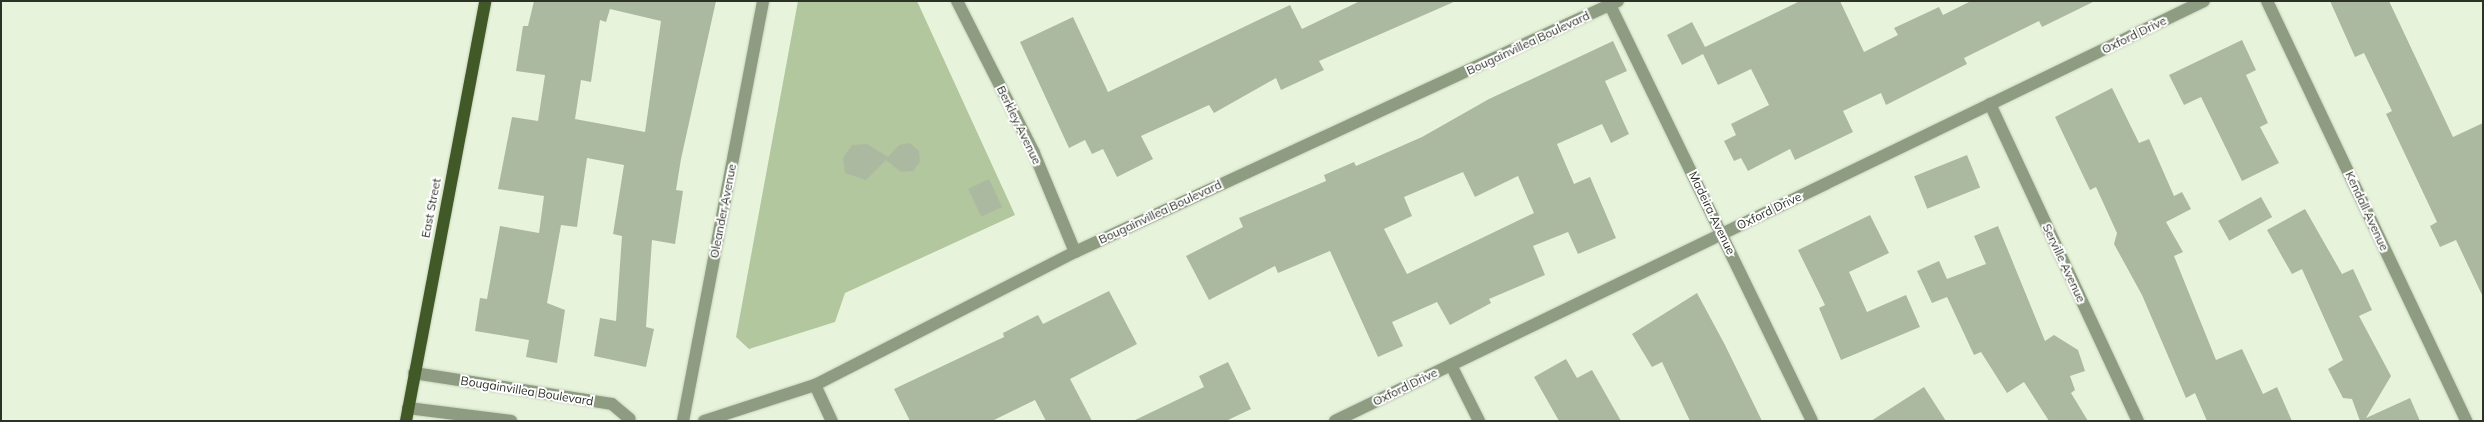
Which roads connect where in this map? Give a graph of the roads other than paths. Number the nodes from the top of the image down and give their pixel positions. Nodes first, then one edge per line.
1 (485, 1) edge
2 (763, 1) edge
3 (957, 1) edge
4 (2204, 1) edge
5 (2267, 1) edge
6 (1614, 3) edge
7 (1990, 104) junction
8 (1722, 234) junction
9 (1075, 252) junction
10 (1451, 365) junction
11 (414, 372) junction
12 (815, 385) junction
13 (407, 414) edge
14 (632, 420) edge
15 (511, 421) edge
16 (682, 421) edge
17 (704, 421) edge
18 (832, 421) edge
19 (1335, 421) edge
20 (1479, 421) edge
21 (1812, 421) edge
22 (2138, 421) edge
23 (2466, 421) edge

1 - 11 main road, East Street
2 - 16 street, Oleander Avenue
3 - 9 street, Berkley Avenue
4 - 7 street, Oxford Drive
5 - 23 street, Kendall Avenue
6 - 8 street, Madeira Avenue
6 - 9 street, Bougainvillea Boulevard
7 - 8 street, Oxford Drive
7 - 22 street, Serville Avenue
8 - 10 street, Oxford Drive
8 - 21 street, Madeira Avenue
9 - 12 street, Bougainvillea Boulevard
10 - 19 street, Oxford Drive
10 - 20 street
11 - 13 main road, East Street
11 - 14 street, Bougainvillea Boulevard
12 - 17 street, Bougainvillea Boulevard
12 - 18 street
13 - 15 street

